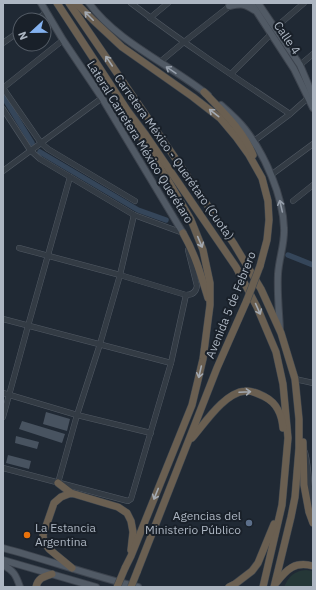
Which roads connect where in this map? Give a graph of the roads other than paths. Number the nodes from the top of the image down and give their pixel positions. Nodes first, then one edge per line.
1 (41, 3) edge
2 (57, 3) edge
3 (69, 3) edge
4 (76, 3) edge
5 (89, 3) edge
6 (131, 3) edge
7 (168, 3) edge
8 (252, 3) edge
9 (258, 3) edge
10 (304, 3) edge
11 (231, 4) edge
12 (256, 10) junction
13 (47, 12) edge
14 (150, 18) junction
15 (52, 21) edge
16 (275, 28) junction
17 (271, 34) junction
18 (12, 37) edge
19 (63, 40) junction
20 (184, 42) junction
21 (3, 43) edge
22 (313, 54) edge
23 (160, 62) junction
24 (300, 66) junction
25 (231, 74) junction
26 (3, 88) edge
27 (204, 92) junction
28 (311, 97) edge
29 (102, 98) junction
30 (313, 108) edge
31 (3, 109) edge
32 (128, 110) junction
33 (290, 114) junction
34 (254, 141) junction
35 (41, 143) junction
36 (313, 144) edge
37 (30, 150) junction
38 (3, 171) edge
39 (271, 175) junction
40 (70, 177) junction
41 (262, 178) junction
42 (313, 185) edge
43 (135, 201) dead end
44 (293, 201) dead end
45 (134, 215) junction
46 (183, 233) junction
47 (19, 248) dead end
48 (47, 256) junction
49 (120, 275) junction
50 (186, 295) junction
51 (210, 306) junction
52 (3, 319) edge
53 (28, 326) junction
54 (281, 334) junction
55 (100, 344) junction
56 (171, 363) junction
57 (295, 379) junction
58 (313, 383) edge
59 (3, 393) edge
60 (9, 395) junction
61 (78, 414) junction
62 (3, 417) edge
63 (299, 419) junction
64 (151, 434) junction
65 (187, 444) junction
66 (304, 445) junction
67 (3, 468) edge
68 (58, 483) junction
69 (284, 492) junction
70 (71, 493) junction
71 (312, 499) edge
72 (282, 505) junction
73 (313, 510) edge
74 (313, 523) edge
75 (3, 548) edge
76 (131, 556) junction
77 (3, 560) edge
78 (3, 565) edge
79 (313, 566) edge
80 (72, 568) junction
81 (52, 574) junction
82 (275, 586) edge
83 (20, 587) edge
84 (36, 587) edge
85 (96, 587) edge
86 (117, 587) edge
87 (131, 587) edge
88 (138, 587) edge
89 (229, 587) edge
90 (263, 587) edge

1 - 13 main road, Lateral Carretera México Querétaro
2 - 32 highway, Carretera México - Querétaro (Cuota)
54 -> 3 highway, Carretera México - Querétaro (Cuota)
41 -> 4 highway, Avenida 5 de Febrero
5 - 23 main road
6 - 14 street
7 - 14 street
8 - 12 main road, Calle 4
9 - 16 main road, Calle 4
10 - 16 street
11 - 12 main road
11 - 20 street
12 - 17 main road, Calle 4
14 - 20 street
15 - 19 main road, Lateral Carretera México Querétaro
16 - 24 main road, Calle 4
17 - 25 street
17 - 28 main road, Calle 4
18 - 21 street
19 - 26 street
19 - 29 main road, Lateral Carretera México Querétaro
20 - 23 street
20 - 25 street
22 - 24 street
27 -> 23 main road
24 - 28 main road, Calle 4
25 - 33 street
26 - 35 street
27 - 34 main road
27 - 41 highway
28 - 30 main road, Calle 4
28 - 33 street
29 - 35 street
29 - 46 main road, Lateral Carretera México Querétaro
31 - 37 street
32 -> 51 highway, Avenida 5 de Febrero
32 -> 69 highway, Carretera México - Querétaro (Cuota)
33 - 34 street
34 - 39 main road
35 - 37 street
35 - 43 street
36 - 39 street
37 - 38 street
37 - 40 street
54 -> 39 main road
40 - 45 street
40 - 48 street
41 - 65 highway, Avenida 5 de Febrero, bridge
42 - 44 street
45 - 46 street
45 - 49 street
46 - 50 street, Lateral Carretera México Querétaro
46 - 51 highway
47 - 48 street
48 - 49 street
48 - 53 street
49 - 50 street
49 - 55 street
50 - 56 street
51 -> 76 highway, Avenida 5 de Febrero
52 - 53 street
53 - 55 street
53 - 60 street
54 - 57 highway, Carretera México - Querétaro (Cuota)
55 - 56 street
55 - 61 street
56 - 64 street
57 - 58 street
57 - 63 highway, Carretera México - Querétaro (Cuota)
59 - 60 street
60 - 61 street
60 - 62 street
61 - 64 street
61 - 68 street
63 - 66 highway
63 - 82 highway, Carretera México - Querétaro (Cuota)
64 - 68 street
65 -> 69 highway
65 - 87 highway, Avenida 5 de Febrero, bridge
66 - 71 street
66 - 74 highway
67 - 68 street
68 - 70 highway
69 - 72 highway, Carretera México - Querétaro (Cuota)
70 - 76 highway
70 - 80 highway
71 - 73 street
72 - 89 highway
72 - 90 highway, Carretera México - Querétaro (Cuota)
75 - 80 main road
76 - 86 highway, Avenida 5 de Febrero, bridge
77 - 81 main road
78 - 83 main road
79 - 82 highway
80 - 88 main road
81 - 84 highway
81 - 85 main road

